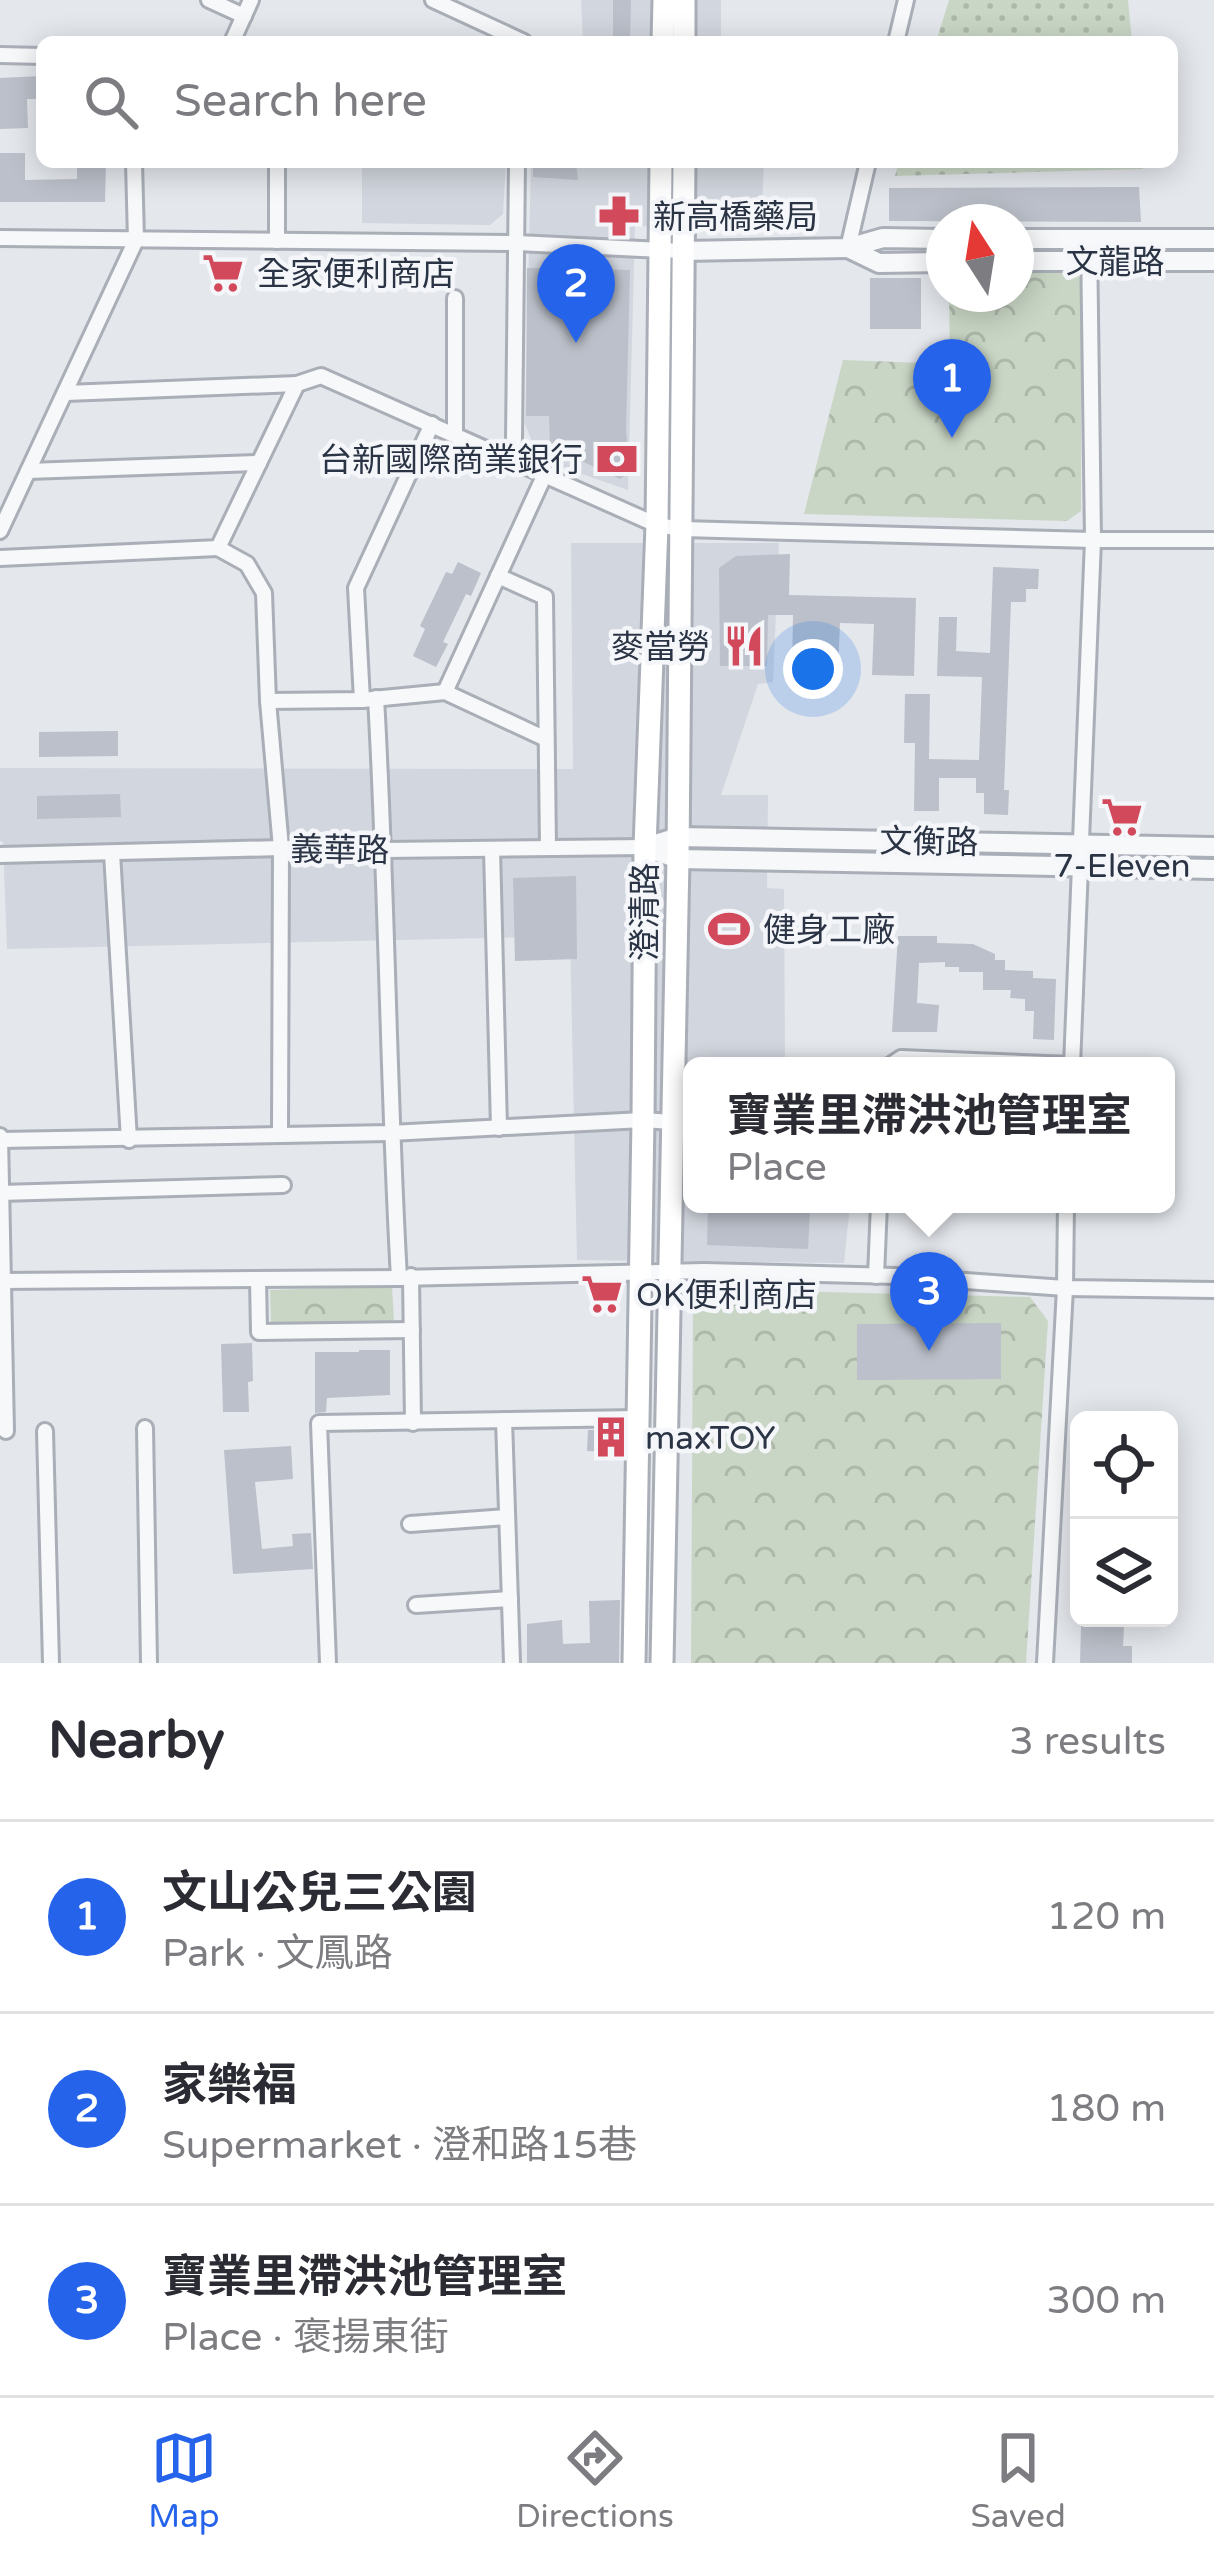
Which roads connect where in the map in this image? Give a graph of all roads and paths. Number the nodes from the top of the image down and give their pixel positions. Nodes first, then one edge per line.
1 (209, 0) edge
2 (251, 0) edge
3 (434, 0) edge
4 (664, 0) edge
5 (684, 0) edge
6 (905, 0) edge
7 (244, 16) junction
8 (235, 36) edge
9 (511, 36) edge
10 (663, 36) edge
11 (684, 36) edge
12 (897, 36) edge
13 (0, 55) edge
14 (36, 56) edge
15 (134, 168) edge
16 (277, 168) edge
17 (517, 168) edge
18 (661, 168) edge
19 (684, 168) edge
20 (867, 168) edge
21 (0, 238) edge
22 (926, 238) edge
23 (1034, 238) edge
24 (1089, 238) junction
25 (1214, 238) edge
26 (136, 240) junction
27 (277, 241) junction
28 (517, 243) junction
29 (848, 248) junction
30 (660, 250) junction
31 (683, 251) junction
32 (1034, 261) edge
33 (1090, 261) junction
34 (1214, 261) edge
35 (926, 262) edge
36 (455, 298) dead end
37 (297, 384) junction
38 (66, 392) junction
39 (432, 424) junction
40 (455, 435) junction
41 (507, 458) junction
42 (259, 463) junction
43 (28, 471) junction
44 (545, 474) junction
45 (657, 526) junction
46 (682, 529) junction
47 (0, 531) edge
48 (1093, 540) junction
49 (1214, 540) edge
50 (218, 548) junction
51 (0, 558) edge
52 (498, 576) junction
53 (445, 692) junction
54 (369, 699) junction
55 (268, 701) junction
56 (546, 740) junction
57 (1081, 844) junction
58 (645, 847) junction
59 (1214, 847) edge
60 (281, 848) junction
61 (548, 848) junction
62 (678, 848) junction
63 (492, 849) junction
64 (385, 850) junction
65 (112, 853) junction
66 (0, 855) edge
67 (1080, 867) junction
68 (1214, 869) edge
69 (1072, 1057) edge
70 (643, 1120) junction
71 (672, 1122) junction
72 (499, 1128) junction
73 (280, 1133) junction
74 (391, 1133) junction
75 (0, 1137) edge
76 (129, 1139) junction
77 (283, 1185) dead end
78 (1, 1193) edge
79 (879, 1213) edge
80 (1066, 1213) edge
81 (640, 1271) junction
82 (670, 1271) junction
83 (876, 1276) junction
84 (405, 1277) junction
85 (258, 1279) junction
86 (2, 1281) edge
87 (1065, 1288) junction
88 (1214, 1291) edge
89 (412, 1330) junction
90 (639, 1418) junction
91 (504, 1420) junction
92 (412, 1423) junction
93 (145, 1428) dead end
94 (6, 1431) dead end
95 (44, 1431) dead end
96 (507, 1517) junction
97 (410, 1524) dead end
98 (510, 1599) junction
99 (416, 1605) dead end
100 (51, 1663) edge
101 (149, 1663) edge
102 (328, 1663) edge
103 (512, 1663) edge
104 (634, 1663) edge
105 (662, 1663) edge
106 (1045, 1663) edge

1 - 7 street
2 - 7 street
3 - 9 street
4 - 10 main road
5 - 11 main road
6 - 12 street
7 - 8 street
13 - 14 street
15 - 26 street
16 - 27 street
17 - 28 street
18 - 30 main road, 澄清路
19 - 31 main road, 澄清路
20 - 29 street
21 - 26 street
22 - 29 street
23 - 24 street, 文龍路
24 - 25 street, 文龍路
24 - 33 street
26 - 27 street
26 - 38 street
27 - 28 street
28 - 30 street
28 - 41 street
29 - 31 street
29 - 35 street
30 - 31 street
30 - 45 main road, 澄清路
31 - 46 main road, 澄清路
32 - 33 street, 文龍路
33 - 34 street, 文龍路
33 - 48 street
36 - 40 street
37 - 38 street
37 - 39 street
37 - 42 street
38 - 43 street
39 - 40 street
39 - 54 street
40 - 41 street
41 - 44 street
42 - 43 street
42 - 50 street
43 - 47 street
44 - 45 street
44 - 52 street
45 - 46 street
45 - 58 main road, 澄清路
46 - 48 street
46 - 62 main road, 澄清路
48 - 49 street
48 - 57 street
50 - 51 street
50 - 55 street
52 - 53 street
52 - 56 street
53 - 54 street
53 - 56 street
54 - 55 street
54 - 64 street
55 - 60 street
56 - 61 street
57 - 59 street, 文衡路
57 - 62 street, 文衡路
57 - 67 street
58 - 61 street, 義華路
58 - 62 street, 義華路
58 - 70 main road, 澄清路
60 - 64 street, 義華路
60 - 65 street, 義華路
60 - 73 street
61 - 63 street, 義華路
62 - 67 street, 文衡路
62 - 71 main road, 澄清路
63 - 64 street, 義華路
63 - 72 street
64 - 74 street
65 - 66 street, 義華路
65 - 76 street
67 - 68 street, 文衡路
67 - 69 street
70 - 71 street
70 - 72 street
70 - 81 main road, 澄清路
71 - 82 main road, 澄清路
72 - 74 street
73 - 74 street
73 - 76 street
74 - 84 street
75 - 76 street
75 - 78 street
77 - 78 street
78 - 86 street
79 - 83 street
80 - 87 street
81 - 82 street
81 - 84 street
81 - 90 main road, 澄清路
82 - 83 street
82 - 105 main road, 澄清路
83 - 87 street
84 - 85 street
84 - 89 street
85 - 86 street
85 - 89 street
86 - 94 street
87 - 88 street
87 - 106 street
89 - 92 street
90 - 91 street
90 - 104 main road, 澄清路
91 - 92 street
91 - 96 street
92 - 102 street
93 - 101 street
95 - 100 street
96 - 97 street
96 - 98 street
98 - 99 street
98 - 103 street

